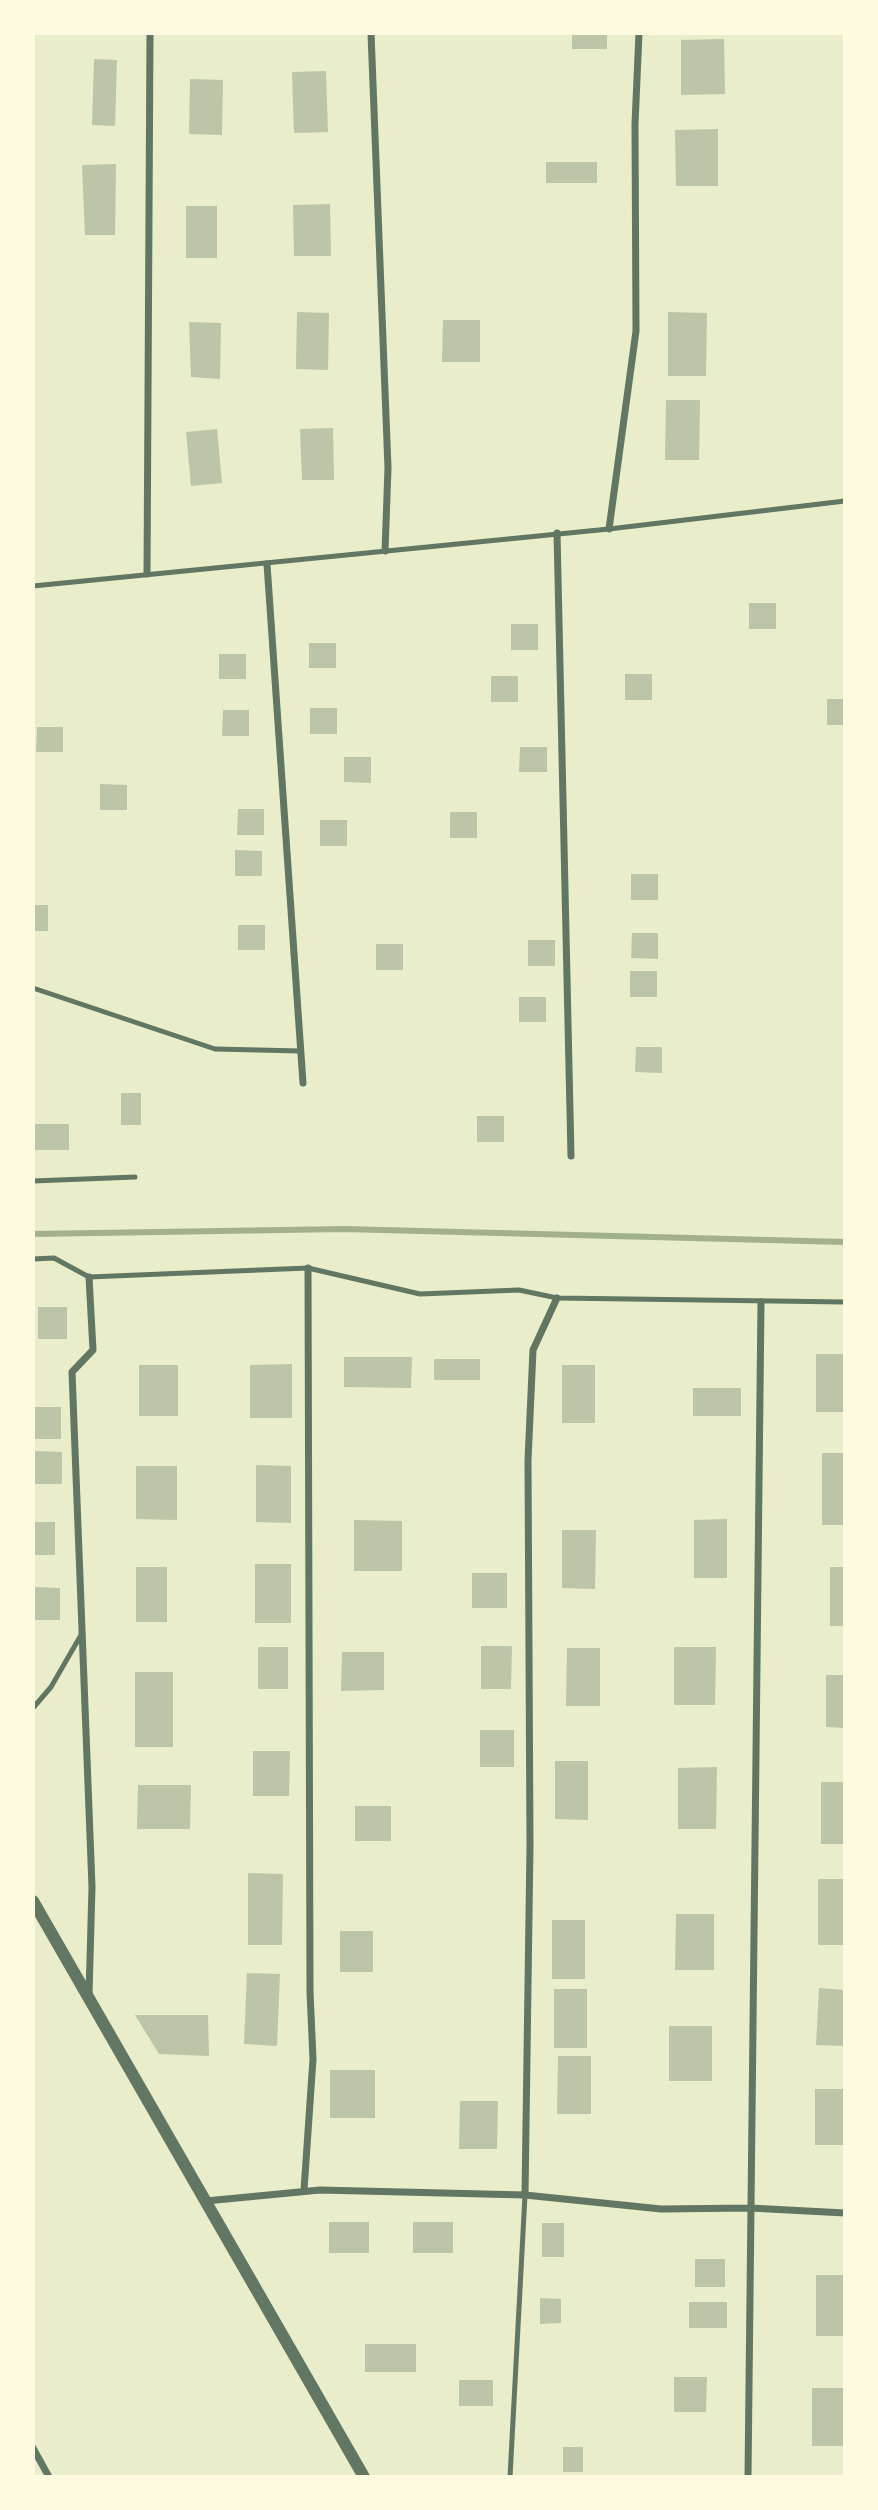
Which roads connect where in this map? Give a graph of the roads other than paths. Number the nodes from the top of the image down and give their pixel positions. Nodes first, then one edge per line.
1 (150, 33) edge
2 (371, 33) edge
3 (639, 33) edge
4 (845, 501) edge
5 (609, 529) junction
6 (557, 533) junction
7 (385, 551) junction
8 (267, 564) junction
9 (147, 574) junction
10 (33, 586) edge
11 (33, 988) edge
12 (301, 1051) junction
13 (303, 1083) dead end
14 (571, 1156) dead end
15 (135, 1177) dead end
16 (33, 1181) edge
17 (33, 1259) edge
18 (309, 1268) junction
19 (89, 1277) junction
20 (556, 1297) junction
21 (761, 1302) junction
22 (845, 1302) edge
23 (83, 1632) junction
24 (33, 1708) edge
25 (33, 1901) edge
26 (89, 1995) junction
27 (304, 2190) junction
28 (525, 2195) junction
29 (205, 2201) junction
30 (750, 2208) junction
31 (845, 2213) edge
32 (33, 2448) edge
33 (49, 2477) edge
34 (364, 2477) edge
35 (510, 2477) edge
36 (748, 2477) edge

1 - 9 street
2 - 7 street
3 - 5 street
4 - 5 lane
5 - 6 lane
6 - 7 lane
6 - 14 street
7 - 8 lane
8 - 9 lane
8 - 12 street
9 - 10 lane
11 - 12 lane
12 - 13 street
15 - 16 lane
17 - 19 lane
18 - 19 lane
18 - 20 lane
18 - 27 street
19 - 23 street
20 - 21 lane
20 - 28 street
21 - 22 lane
21 - 30 street
23 - 24 lane
23 - 26 street
25 - 26 street
26 - 29 street
27 - 28 street
27 - 29 street
28 - 30 street
28 - 35 lane
29 - 34 street
30 - 31 street
30 - 36 street
32 - 33 street

